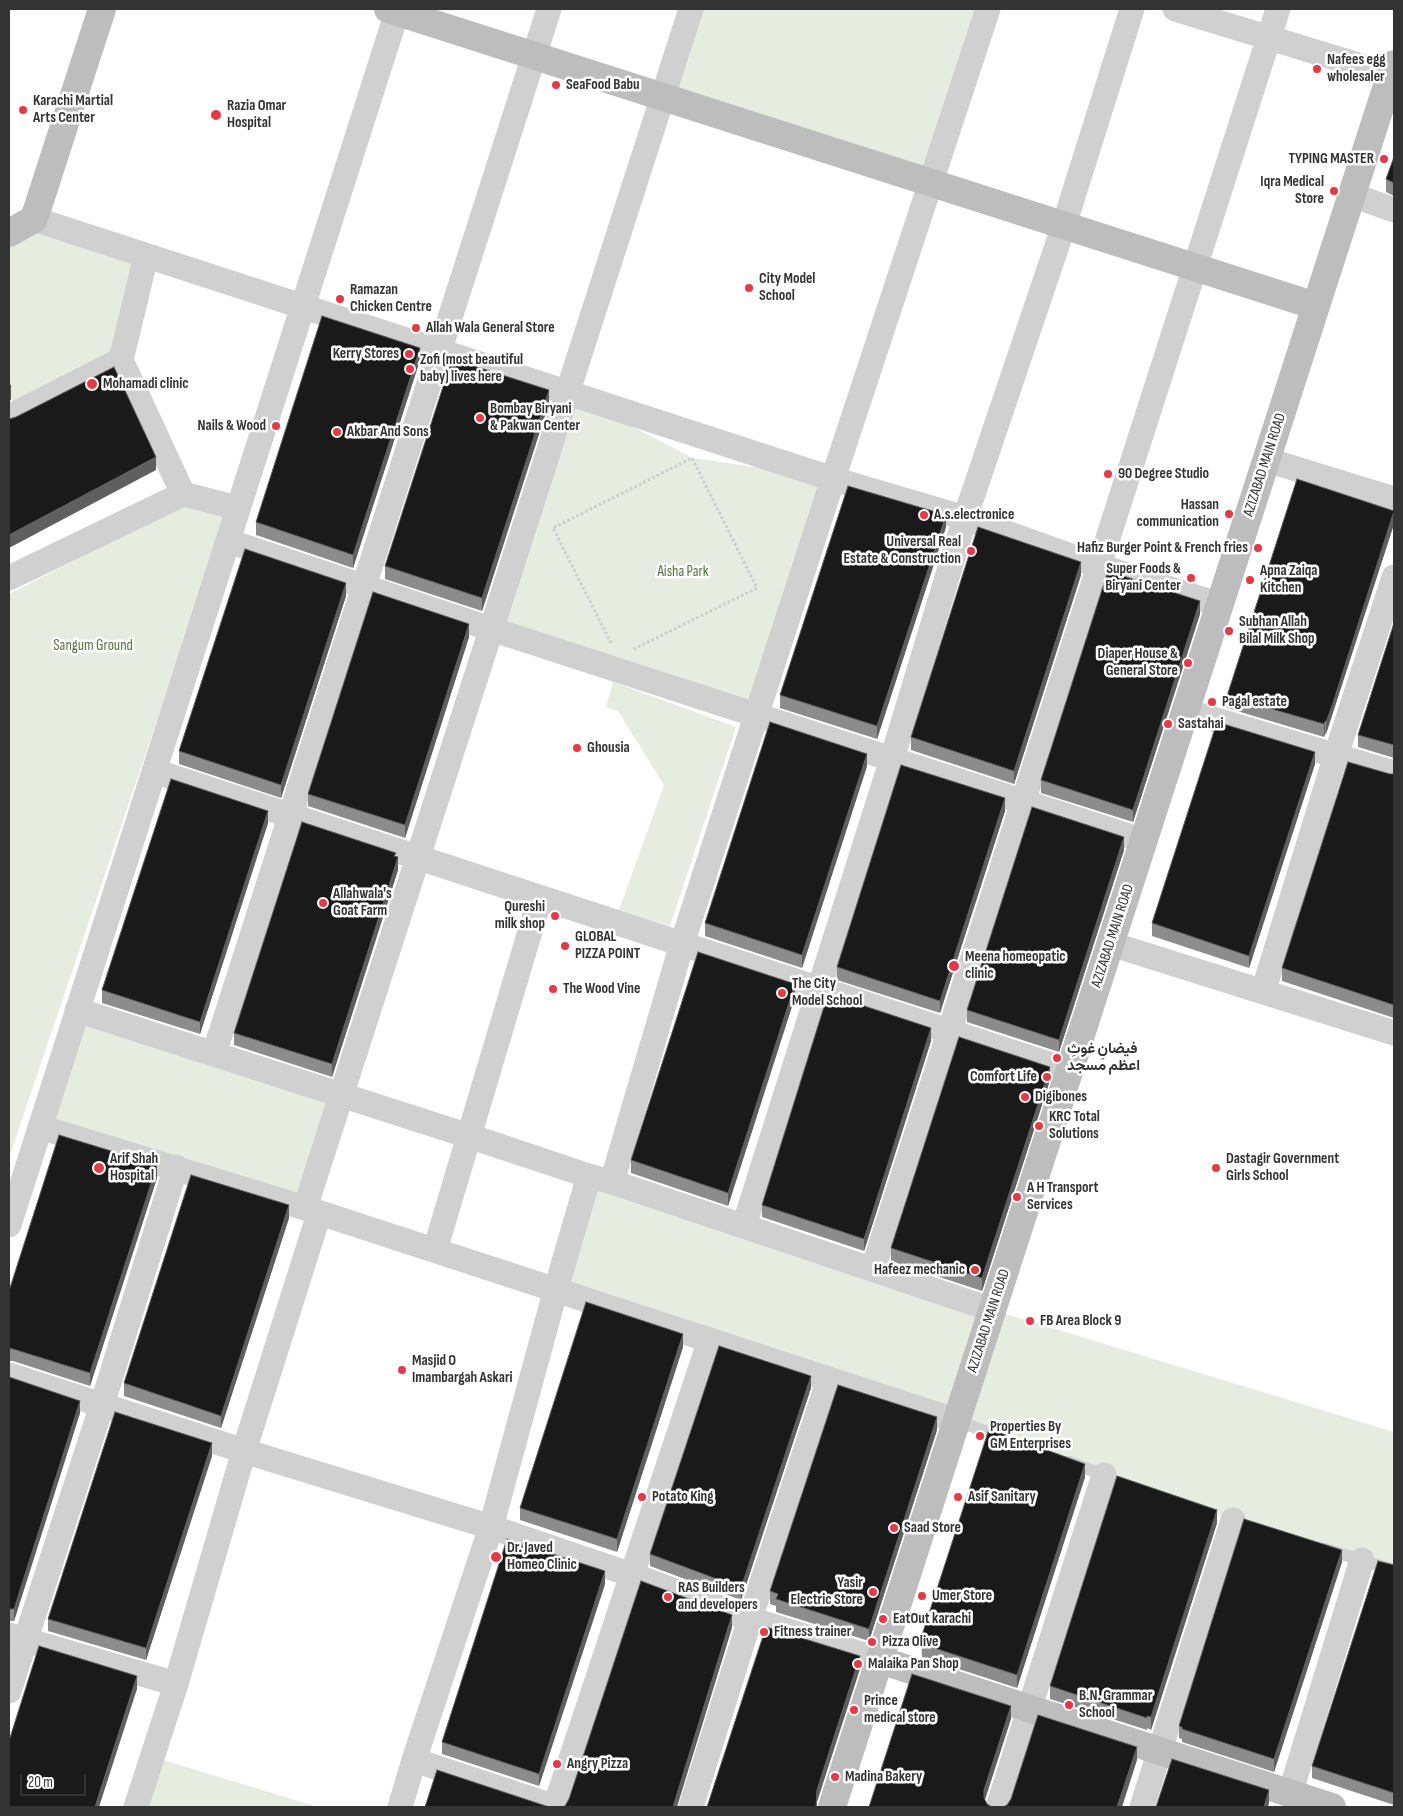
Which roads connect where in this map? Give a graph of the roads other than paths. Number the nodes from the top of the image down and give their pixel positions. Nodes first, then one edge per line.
1 (102, 9) edge
2 (549, 9) edge
3 (691, 9) edge
4 (988, 9) edge
5 (1132, 9) edge
6 (1175, 9) edge
7 (1278, 9) edge
8 (395, 10) edge
9 (1269, 38) junction
10 (534, 56) junction
11 (1392, 70) edge
12 (663, 96) junction
13 (932, 183) junction
14 (1352, 195) junction
15 (1394, 210) edge
16 (34, 219) junction
17 (1064, 225) junction
18 (9, 233) edge
19 (146, 256) junction
20 (1195, 267) junction
21 (303, 306) junction
22 (1316, 306) junction
23 (439, 351) junction
24 (121, 360) junction
25 (568, 393) junction
26 (9, 417) edge
27 (1267, 460) junction
28 (833, 479) junction
29 (183, 494) junction
30 (1394, 499) edge
31 (238, 508) junction
32 (965, 518) junction
33 (228, 541) junction
34 (1099, 566) junction
35 (1394, 577) edge
36 (9, 578) edge
37 (364, 586) junction
38 (1220, 605) junction
39 (491, 629) junction
40 (1186, 711) junction
41 (756, 715) junction
42 (1336, 755) junction
43 (892, 759) junction
44 (154, 771) junction
45 (1394, 773) edge
46 (1023, 802) junction
47 (291, 816) junction
48 (1144, 841) junction
49 (418, 858) junction
50 (540, 898) junction
51 (682, 944) junction
52 (1111, 944) junction
53 (819, 989) junction
54 (1263, 992) junction
55 (77, 1010) junction
56 (1394, 1030) edge
57 (949, 1032) junction
58 (214, 1054) junction
59 (1070, 1071) junction
60 (341, 1095) junction
61 (40, 1126) junction
62 (469, 1136) junction
63 (176, 1167) junction
64 (600, 1179) junction
65 (312, 1211) junction
66 (9, 1225) edge
67 (744, 1226) junction
68 (435, 1250) junction
69 (873, 1269) junction
70 (556, 1289) junction
71 (993, 1310) junction
72 (710, 1340) junction
73 (9, 1375) edge
74 (829, 1379) junction
75 (102, 1405) junction
76 (957, 1421) junction
77 (1012, 1441) edge
78 (244, 1451) junction
79 (1058, 1458) edge
80 (1114, 1478) joint
81 (1233, 1520) dead end
82 (491, 1527) junction
83 (1316, 1546) edge
84 (1362, 1560) junction
85 (1394, 1570) edge
86 (632, 1575) junction
87 (750, 1619) junction
88 (17, 1638) edge
89 (880, 1660) junction
90 (176, 1684) junction
91 (9, 1691) edge
92 (1030, 1709) junction
93 (1160, 1751) junction
94 (414, 1760) junction
95 (1299, 1800) edge
96 (136, 1807) edge
97 (400, 1807) edge
98 (556, 1807) edge
99 (691, 1807) edge
100 (832, 1807) edge
101 (998, 1807) edge
102 (1142, 1807) edge
103 (1332, 1807) edge

1 - 16 street
2 - 10 street
3 - 12 street
4 - 13 street
5 - 17 street
6 - 9 street
7 - 9 street
8 - 10 street
8 - 21 street
9 - 11 street
9 - 20 street
10 - 12 street
10 - 23 street
11 - 14 street, AZIZABAD MAIN ROAD
12 - 13 street
12 - 25 street
13 - 17 street
13 - 28 street
14 - 15 street
14 - 22 street, AZIZABAD MAIN ROAD
16 - 18 street
16 - 19 street
17 - 20 street
17 - 32 street
19 - 21 street
19 - 24 street
20 - 22 street
20 - 34 street
21 - 23 street
21 - 31 street
22 - 27 street, AZIZABAD MAIN ROAD
23 - 25 street
23 - 37 street
24 - 26 street
24 - 29 street
25 - 28 street
25 - 39 street
27 - 30 street
27 - 38 street, AZIZABAD MAIN ROAD
28 - 32 street
28 - 41 street
29 - 31 street
29 - 36 street
31 - 33 street
32 - 34 street
32 - 43 street
33 - 37 street
33 - 44 street
34 - 38 street
34 - 46 street
35 - 42 street
37 - 39 street
37 - 47 street
38 - 40 street, AZIZABAD MAIN ROAD
39 - 41 street
39 - 49 street
40 - 42 street
40 - 48 street, AZIZABAD MAIN ROAD
41 - 43 street
41 - 51 street
42 - 45 street
42 - 54 street
43 - 46 street
43 - 53 street
44 - 47 street
44 - 55 street
46 - 48 street
46 - 57 street
47 - 49 street
47 - 58 street
48 - 52 street, AZIZABAD MAIN ROAD
49 - 50 street
49 - 60 street
50 - 51 street
50 - 62 street
51 - 53 street
51 - 64 street
52 - 54 street
52 - 59 street, AZIZABAD MAIN ROAD
53 - 57 street
53 - 67 street
54 - 56 street
55 - 58 street
55 - 61 street
57 - 59 street
57 - 69 street
58 - 60 street
59 - 71 street, AZIZABAD MAIN ROAD
60 - 62 street
60 - 65 street
61 - 63 street
61 - 66 street
62 - 64 street
62 - 68 street
63 - 65 street
63 - 75 street
64 - 67 street
64 - 70 street
65 - 68 street
65 - 78 street
67 - 69 street
68 - 70 street
69 - 71 street
70 - 72 street
70 - 82 street
71 - 76 street, AZIZABAD MAIN ROAD
72 - 74 street
72 - 86 street
73 - 75 street
74 - 76 street
74 - 87 street
75 - 78 street
75 - 88 street
76 - 77 lane
76 - 89 street, AZIZABAD MAIN ROAD
78 - 82 street
78 - 90 street
79 - 80 lane
80 - 92 street
81 - 93 street
82 - 86 street
82 - 94 street
83 - 84 lane
84 - 85 lane
84 - 95 street
86 - 87 street
86 - 98 street
87 - 89 street
87 - 99 street
88 - 90 street
88 - 91 street
89 - 92 street
89 - 100 street, AZIZABAD MAIN ROAD
90 - 96 street
92 - 93 street
92 - 101 street
93 - 95 street
93 - 102 street
94 - 97 street
94 - 98 street
95 - 103 street

